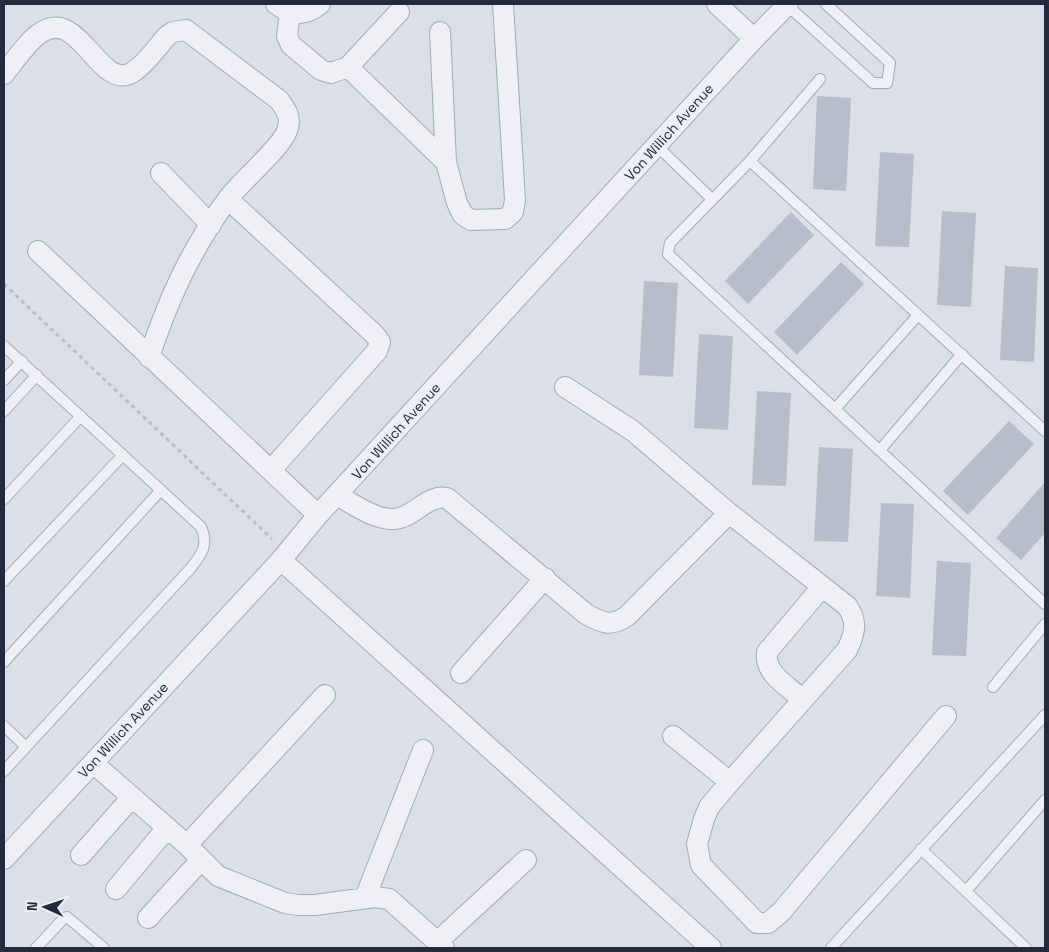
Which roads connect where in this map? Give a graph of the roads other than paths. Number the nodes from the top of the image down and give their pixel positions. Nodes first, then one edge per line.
1 (320, 4) edge
2 (503, 4) edge
3 (716, 4) edge
4 (826, 4) edge
5 (788, 5) edge
6 (283, 8) edge
7 (399, 12) dead end
8 (440, 32) dead end
9 (754, 39) junction
10 (348, 67) junction
11 (4, 74) edge
12 (820, 79) dead end
13 (656, 145) junction
14 (750, 161) junction
15 (446, 162) junction
16 (161, 173) dead end
17 (228, 199) junction
18 (712, 199) junction
19 (211, 225) junction
20 (38, 252) dead end
21 (918, 315) junction
22 (4, 346) edge
23 (962, 354) junction
24 (149, 357) junction
25 (22, 361) junction
26 (37, 375) junction
27 (4, 380) edge
28 (564, 387) dead end
29 (835, 408) junction
30 (4, 411) edge
31 (81, 416) junction
32 (1045, 431) edge
33 (880, 450) junction
34 (123, 455) junction
35 (271, 470) junction
36 (161, 490) junction
37 (337, 495) junction
38 (4, 499) edge
39 (729, 513) junction
40 (318, 514) junction
41 (284, 556) junction
42 (545, 578) junction
43 (4, 581) edge
44 (822, 587) junction
45 (1045, 604) edge
46 (1045, 624) edge
47 (4, 662) edge
48 (461, 673) dead end
49 (993, 686) dead end
50 (325, 695) dead end
51 (803, 700) junction
52 (1045, 715) edge
53 (946, 716) dead end
54 (4, 726) edge
55 (673, 736) dead end
56 (26, 747) junction
57 (423, 750) dead end
58 (93, 763) junction
59 (4, 771) edge
60 (730, 782) junction
61 (132, 797) junction
62 (1045, 800) edge
63 (168, 828) junction
64 (187, 845) junction
65 (921, 849) junction
66 (81, 855) dead end
67 (4, 859) edge
68 (201, 860) junction
69 (526, 860) dead end
70 (116, 889) dead end
71 (966, 891) junction
72 (364, 898) junction
73 (148, 918) dead end
74 (440, 945) edge
75 (36, 948) edge
76 (104, 948) edge
77 (711, 948) edge
78 (831, 948) edge
79 (1026, 948) edge

1 - 6 street
2 - 15 street
3 - 9 street
4 - 5 lane
5 - 9 street, Von Willich Avenue
6 - 10 street
7 - 10 street
8 - 15 street
9 - 13 street, Von Willich Avenue
10 - 15 street
11 - 17 street
12 - 14 lane
13 - 18 lane
13 - 37 street, Von Willich Avenue
14 - 18 lane
14 - 21 lane
16 - 19 street
17 - 19 street
17 - 35 street
18 - 29 lane
19 - 24 street
20 - 24 street
21 - 23 lane
21 - 29 lane
22 - 25 lane
23 - 32 lane
23 - 33 lane
24 - 35 street
25 - 26 lane
25 - 27 lane
26 - 30 lane
26 - 31 lane
28 - 39 street
29 - 33 lane
31 - 34 lane
31 - 38 lane
33 - 45 lane
34 - 36 lane
34 - 43 lane
35 - 40 street
36 - 47 lane
36 - 56 lane
37 - 40 street, Von Willich Avenue
37 - 42 street
39 - 42 street
39 - 44 street
40 - 41 street, Von Willich Avenue
41 - 58 street, Von Willich Avenue
41 - 77 street
42 - 48 street
44 - 51 street
44 - 51 street
46 - 49 lane
50 - 64 street
51 - 60 street
52 - 65 lane
53 - 60 street
54 - 56 lane
55 - 60 street
56 - 59 lane
57 - 72 street
58 - 61 street
58 - 67 street, Von Willich Avenue
61 - 63 street
61 - 66 street
62 - 71 lane
63 - 64 street
63 - 70 street
64 - 68 street
65 - 71 lane
65 - 78 lane
68 - 72 street
68 - 73 street
69 - 74 street
71 - 79 lane
72 - 74 street
75 - 76 lane

